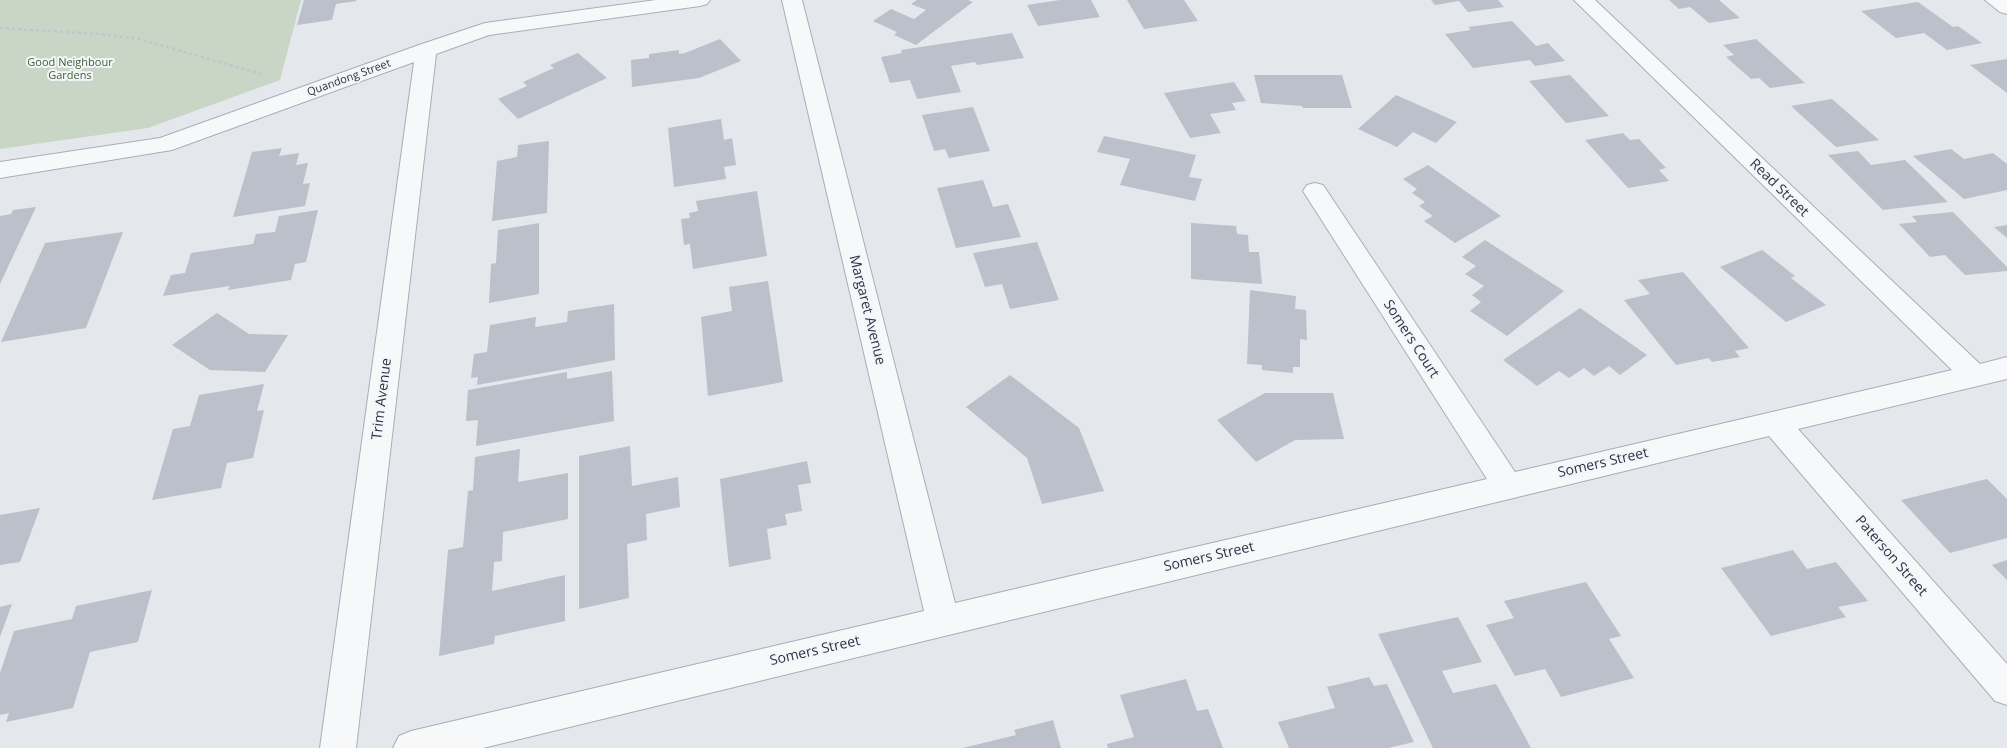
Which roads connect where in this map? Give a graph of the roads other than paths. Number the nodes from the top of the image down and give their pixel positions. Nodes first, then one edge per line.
1 (700, 0) edge
2 (792, 0) edge
3 (1584, 0) edge
4 (1995, 0) edge
5 (2007, 8) edge
6 (426, 49) junction
7 (0, 170) edge
8 (1315, 191) dead end
9 (2007, 368) edge
10 (1974, 375) junction
11 (1775, 423) junction
12 (1508, 486) junction
13 (943, 621) junction
14 (2007, 689) edge
15 (497, 738) edge
16 (338, 748) edge
17 (411, 748) edge

1 - 6 street, Quandong Street
2 - 13 street, Margaret Avenue
3 - 10 street, Read Street
4 - 5 street
6 - 7 street, Quandong Street
6 - 16 street, Trim Avenue
8 - 12 street, Somers Court
9 - 10 street, Somers Street
10 - 11 street, Somers Street
11 - 12 street, Somers Street
11 - 14 street, Paterson Street
12 - 13 street, Somers Street
13 - 15 street, Somers Street
15 - 17 street, Somers Street

